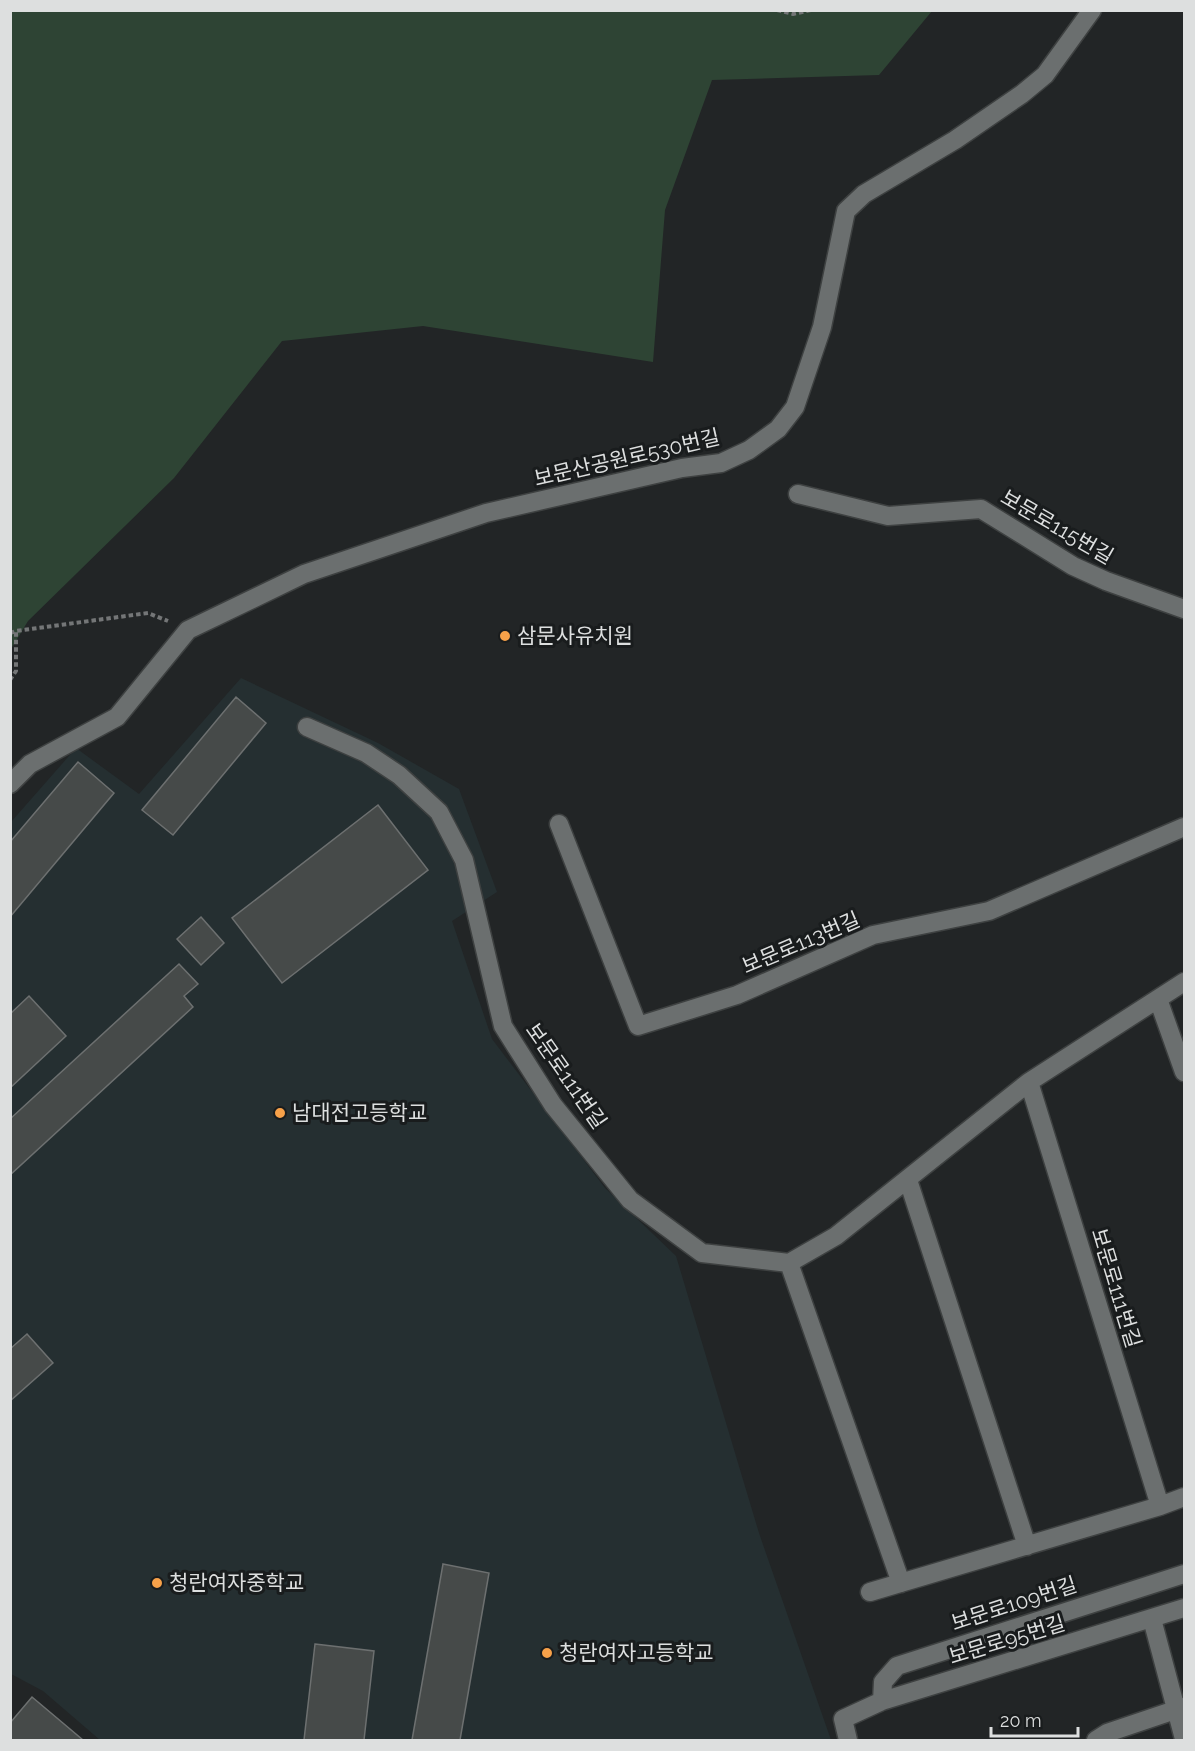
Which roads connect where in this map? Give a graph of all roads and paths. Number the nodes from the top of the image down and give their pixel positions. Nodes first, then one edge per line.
1 (777, 10) edge
2 (811, 10) edge
3 (1092, 10) edge
4 (798, 494) dead end
5 (1185, 609) edge
6 (10, 628) edge
7 (188, 630) junction
8 (16, 631) junction
9 (10, 633) edge
10 (10, 681) edge
11 (307, 727) dead end
12 (10, 784) edge
13 (559, 824) dead end
14 (1185, 827) edge
15 (1185, 982) edge
16 (1158, 999) junction
17 (1185, 1072) edge
18 (1029, 1083) junction
19 (908, 1180) junction
20 (789, 1263) junction
21 (1185, 1497) edge
22 (1160, 1506) junction
23 (1027, 1546) junction
24 (1185, 1574) edge
25 (901, 1583) junction
26 (870, 1592) dead end
27 (1185, 1608) edge
28 (1152, 1619) junction
29 (882, 1701) junction
30 (1181, 1709) edge
31 (1185, 1739) edge
32 (848, 1740) edge
33 (1096, 1740) edge

1 - 2 path
3 - 7 street, 보문산공원로530번길
4 - 5 street, 보문로115번길
6 - 8 path
7 - 8 path
7 - 12 street, 보문산공원로530번길
8 - 9 path
8 - 10 path
11 - 20 street, 보문로111번길
13 - 14 street, 보문로113번길
15 - 16 street
16 - 17 street
16 - 18 street
18 - 19 street
18 - 22 street, 보문로111번길
19 - 20 street
19 - 23 street
20 - 25 street
21 - 22 street
22 - 23 street
23 - 25 street
24 - 29 street, 보문로109번길
25 - 26 street
27 - 28 street, 보문로95번길
28 - 29 street, 보문로95번길
28 - 30 street
29 - 32 street, 보문로95번길
30 - 31 street
30 - 33 street

